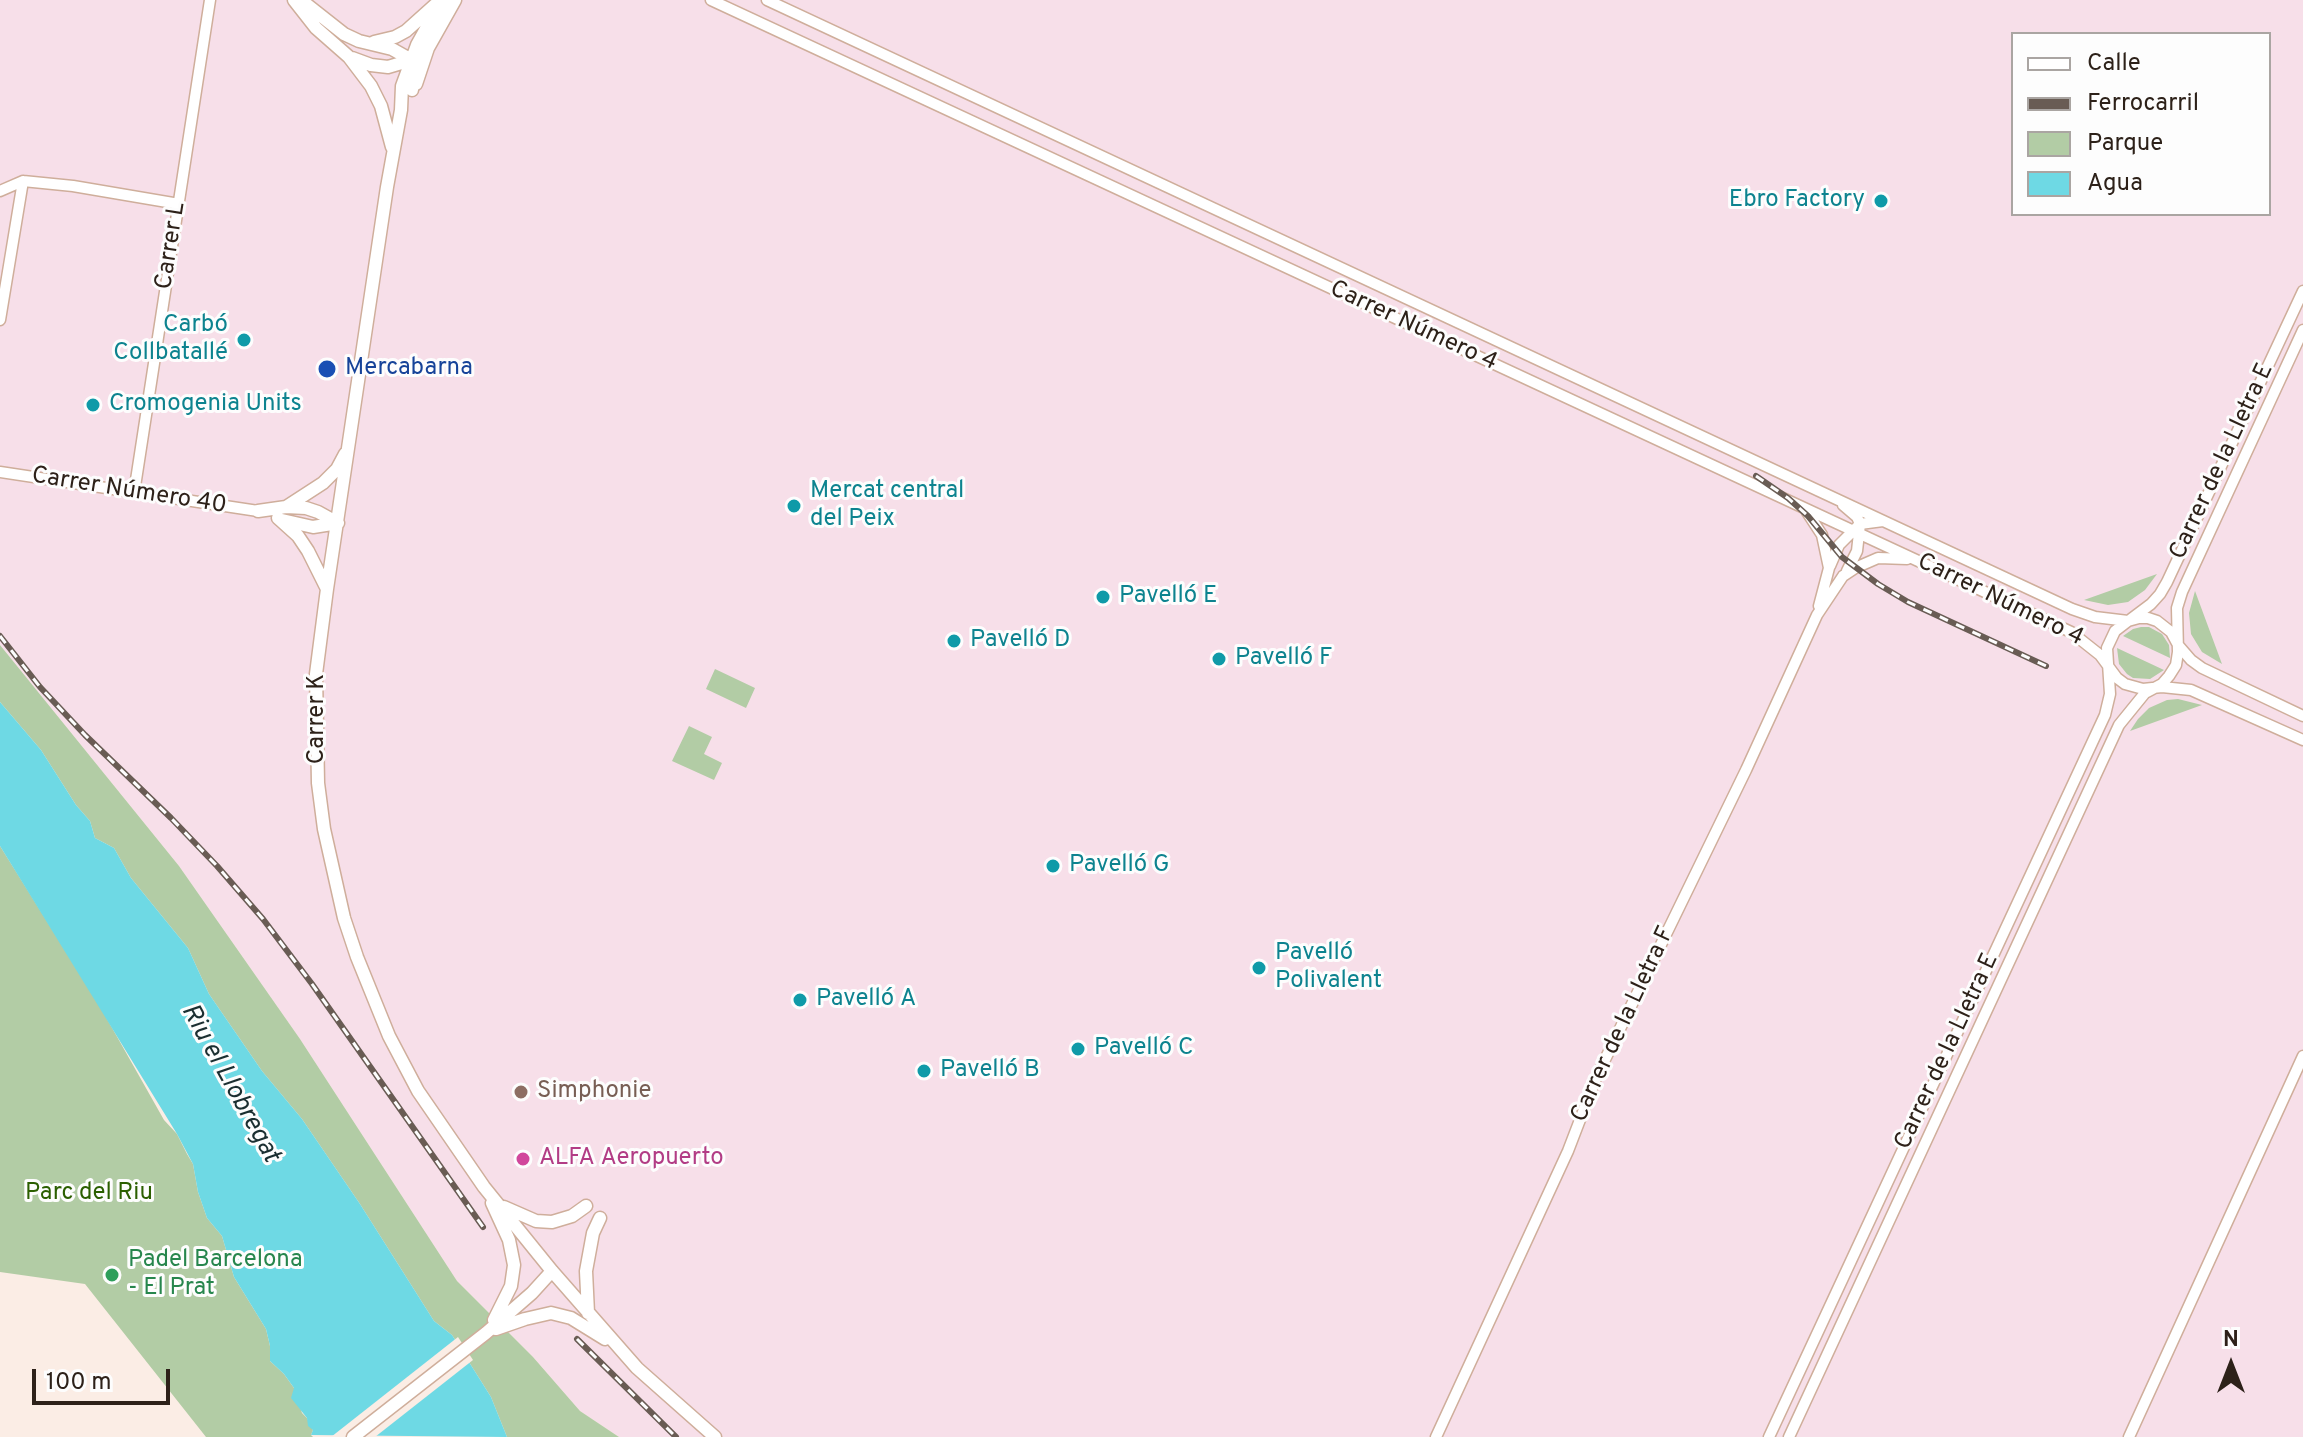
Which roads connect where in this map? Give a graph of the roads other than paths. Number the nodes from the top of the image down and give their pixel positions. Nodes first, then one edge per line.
1 (210, 0) edge
2 (285, 0) edge
3 (294, 0) edge
4 (301, 0) edge
5 (311, 0) edge
6 (441, 0) edge
7 (455, 0) edge
8 (711, 0) edge
9 (767, 0) edge
10 (321, 23) junction
11 (362, 42) junction
12 (428, 48) junction
13 (349, 57) junction
14 (411, 62) junction
15 (412, 90) junction
16 (401, 110) junction
17 (393, 150) junction
18 (23, 181) junction
19 (0, 191) edge
20 (179, 204) junction
21 (2303, 291) edge
22 (0, 320) edge
23 (2303, 330) edge
24 (348, 445) junction
25 (0, 472) edge
26 (134, 493) junction
27 (1836, 498) junction
28 (286, 507) junction
29 (1802, 507) junction
30 (258, 511) junction
31 (278, 518) junction
32 (1885, 521) junction
33 (338, 523) junction
34 (1857, 529) junction
35 (1913, 559) junction
36 (1829, 568) junction
37 (1843, 576) junction
38 (327, 589) junction
39 (1817, 615) junction
40 (2128, 621) junction
41 (2178, 645) junction
42 (2108, 664) junction
43 (2152, 688) junction
44 (2303, 716) edge
45 (2303, 740) edge
46 (2303, 1056) edge
47 (484, 1187) junction
48 (499, 1204) junction
49 (586, 1206) dead end
50 (600, 1218) dead end
51 (552, 1271) junction
52 (588, 1313) junction
53 (486, 1333) junction
54 (615, 1345) junction
55 (353, 1437) edge
56 (715, 1437) edge
57 (1436, 1437) edge
58 (1769, 1437) edge
59 (1789, 1437) edge
60 (2129, 1437) edge

1 - 20 street, Carrer L
2 - 10 street
3 - 10 main road
4 - 10 main road
5 - 10 street
6 - 11 main road
6 - 14 main road, Carrer K
7 - 12 main road, Carrer K
8 - 29 street, Carrer Número 4
9 - 27 street, Carrer Número 4
10 - 11 main road
10 - 13 main road
11 - 14 main road
12 - 14 main road
12 - 15 main road, Carrer K
13 - 14 main road
13 - 17 main road
14 - 15 main road
14 - 16 main road, Carrer K
15 - 16 main road, Carrer K
16 - 17 main road, Carrer K
17 - 24 main road, Carrer K
18 - 19 street
18 - 20 street
18 - 22 street
20 - 26 street, Carrer L
21 - 40 street, Carrer de la Lletra E
23 - 41 street, Carrer de la Lletra E
24 - 28 main road
24 - 33 main road, Carrer K
25 - 26 street, Carrer Número 40
26 - 30 street, Carrer Número 40
27 - 32 street, Carrer Número 4
27 - 34 street
28 - 30 main road
28 - 33 main road
29 - 34 street, Carrer Número 4
29 - 36 street
30 - 31 main road
31 - 33 main road
31 - 38 main road
32 - 34 street
32 - 40 street, Carrer Número 4
33 - 38 main road, Carrer K
34 - 35 street, Carrer Número 4
34 - 36 street
34 - 37 street
35 - 37 street
35 - 42 street, Carrer Número 4
36 - 39 street
37 - 39 street
38 - 47 main road, Carrer K
39 - 57 street, Carrer de la Lletra F
40 - 41 street
40 - 42 street
41 - 43 street
41 - 44 street
42 - 43 street
42 - 58 street, Carrer de la Lletra E
43 - 45 street
43 - 59 street, Carrer de la Lletra E
46 - 60 street
47 - 48 main road, Carrer K
47 - 53 main road
48 - 49 main road
48 - 51 main road, Carrer K
50 - 52 main road
51 - 52 main road, Carrer K
51 - 53 main road
52 - 54 main road, Carrer K
53 - 54 main road
53 - 55 main road
54 - 56 main road

